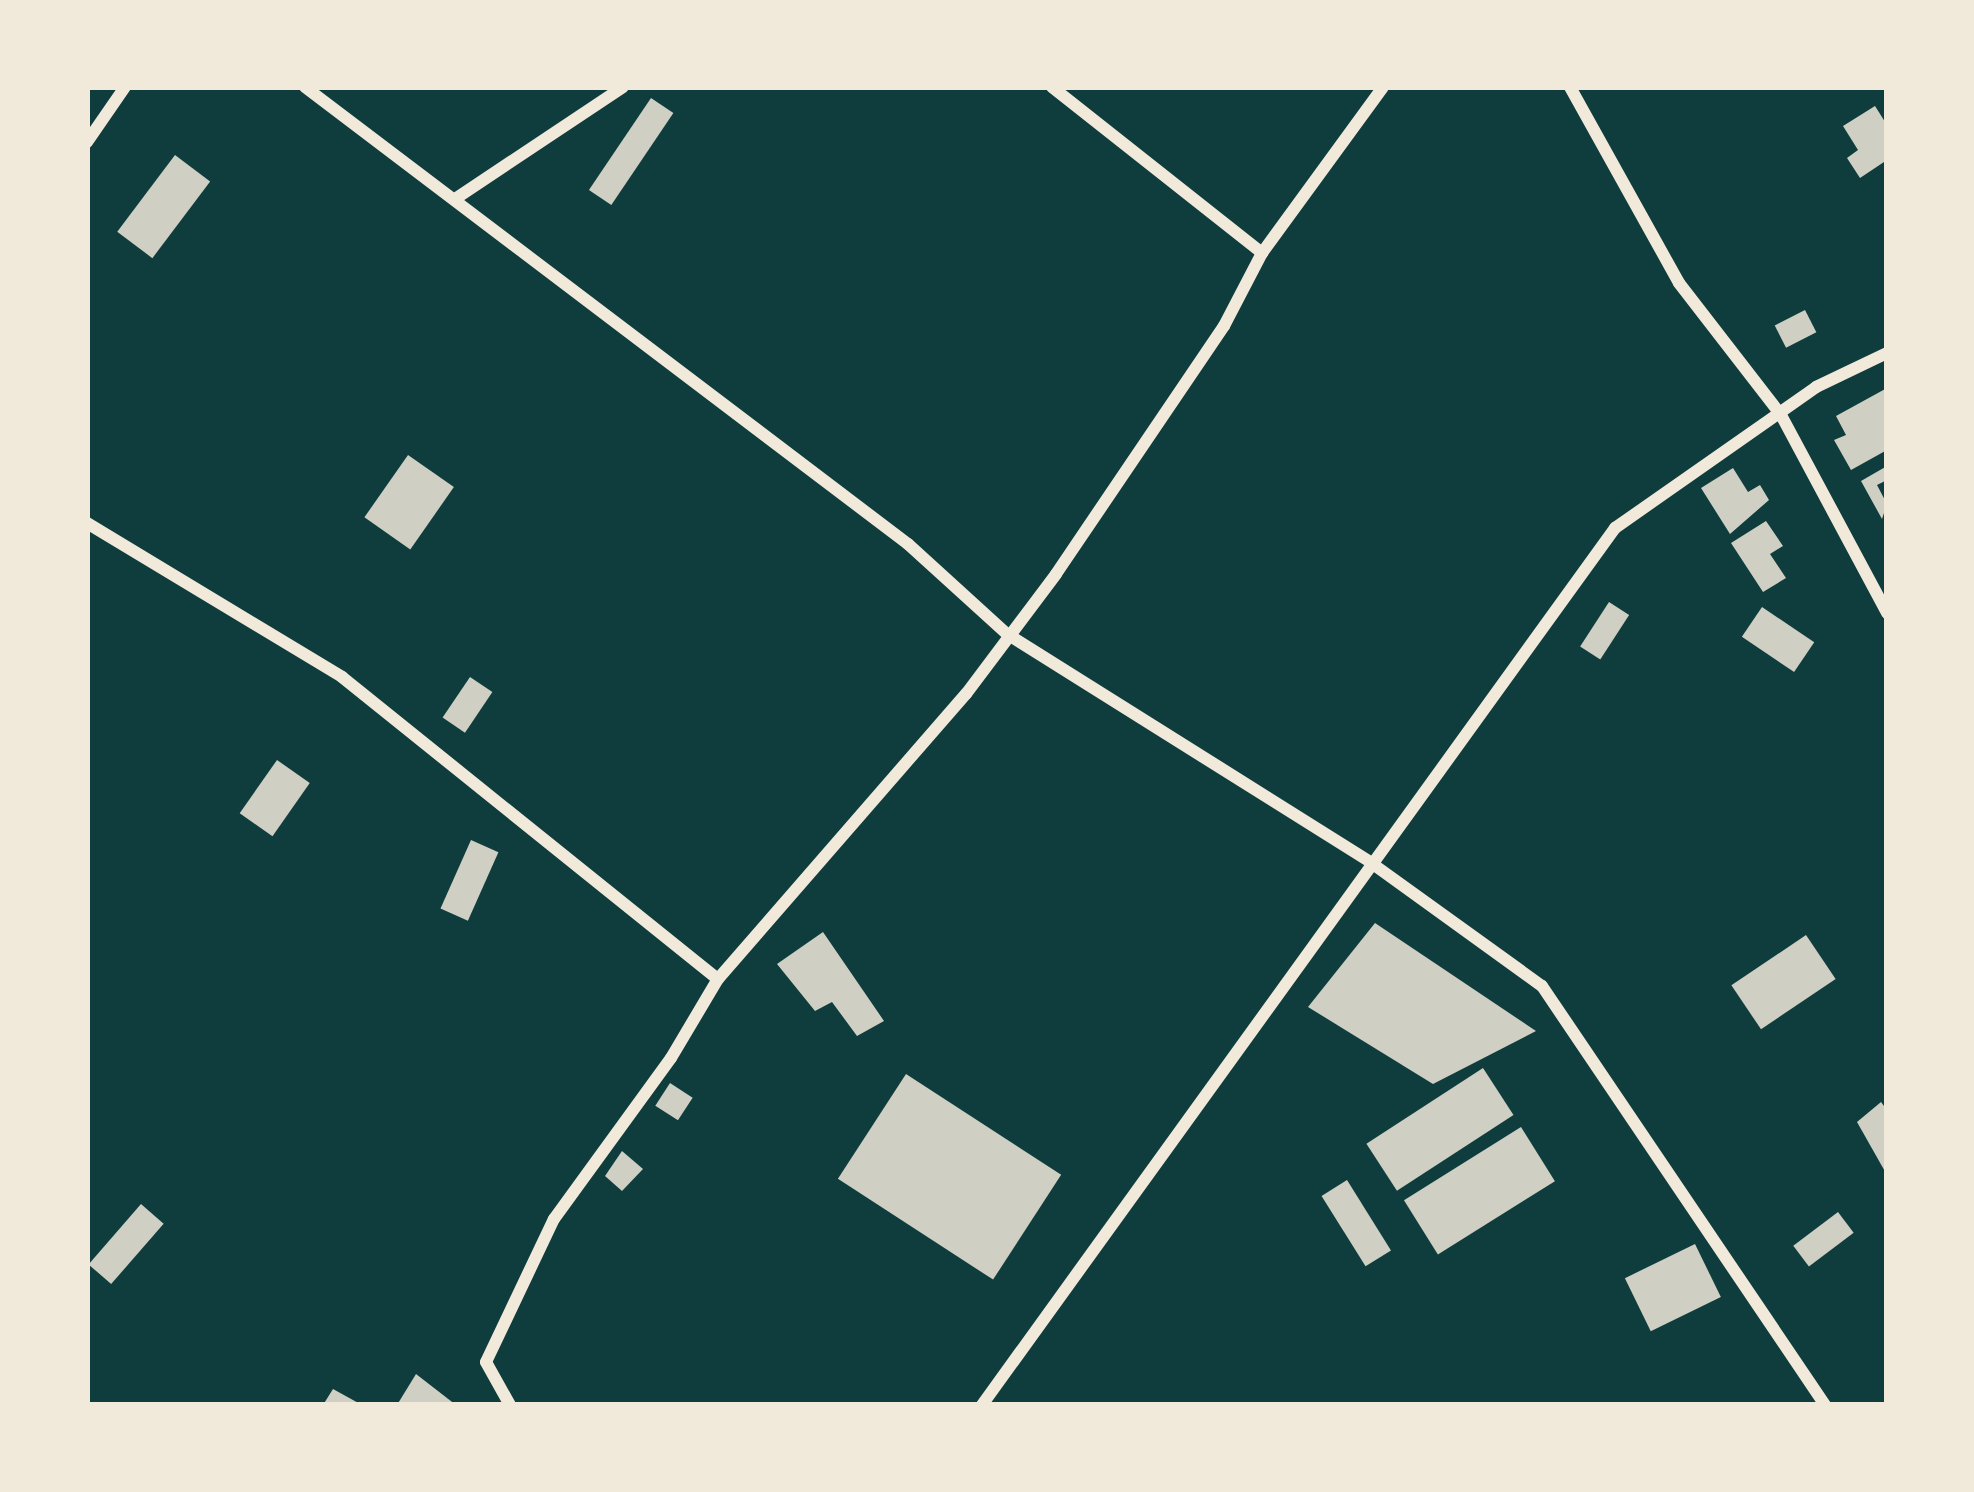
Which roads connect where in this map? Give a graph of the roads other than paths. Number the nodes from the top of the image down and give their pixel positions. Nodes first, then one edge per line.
1 (125, 87) edge
2 (305, 87) edge
3 (623, 87) edge
4 (1052, 87) edge
5 (1383, 87) edge
6 (1570, 87) edge
7 (87, 142) edge
8 (455, 199) junction
9 (1262, 253) junction
10 (1887, 353) edge
11 (1781, 415) junction
12 (87, 523) edge
13 (1887, 614) edge
14 (1007, 634) junction
15 (1370, 862) junction
16 (718, 979) junction
17 (510, 1405) edge
18 (982, 1405) edge
19 (1825, 1405) edge

1 - 7 street
2 - 8 street
3 - 8 street
4 - 9 street
5 - 9 street
6 - 11 street
8 - 14 street
9 - 14 street
10 - 11 street
11 - 13 street
11 - 15 street
12 - 16 street
14 - 15 street
14 - 16 street
15 - 18 street
15 - 19 street
16 - 17 street

